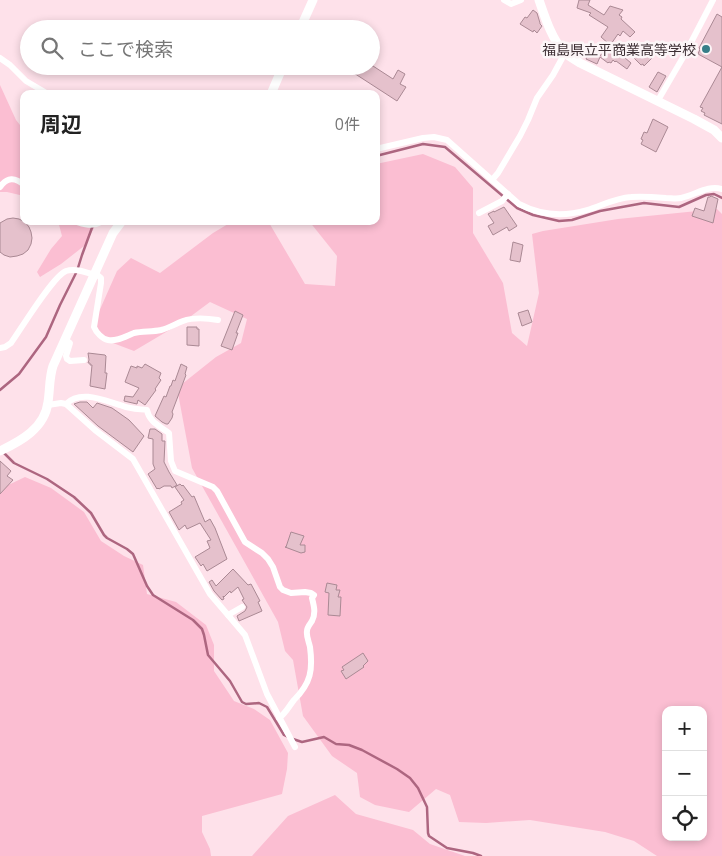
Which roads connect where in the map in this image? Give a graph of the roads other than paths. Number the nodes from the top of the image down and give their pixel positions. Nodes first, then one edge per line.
1 (313, 0) edge
2 (504, 0) edge
3 (522, 0) edge
4 (539, 0) edge
5 (713, 0) edge
6 (304, 20) edge
7 (565, 53) junction
8 (0, 58) edge
9 (20, 75) edge
10 (20, 75) edge
11 (279, 75) edge
12 (41, 90) edge
13 (273, 90) edge
14 (657, 102) junction
15 (722, 138) edge
16 (380, 148) edge
17 (492, 180) junction
18 (20, 182) edge
19 (0, 187) edge
20 (722, 189) edge
21 (508, 194) junction
22 (479, 213) dead end
23 (119, 225) edge
24 (94, 274) junction
25 (218, 320) dead end
26 (65, 339) junction
27 (0, 348) edge
28 (84, 360) dead end
29 (66, 404) junction
30 (48, 405) junction
31 (1, 450) edge
32 (242, 607) dead end
33 (228, 615) junction
34 (279, 718) junction
35 (296, 747) dead end

1 - 6 street
2 - 3 street
4 - 7 street
5 - 14 street
7 - 14 street
7 - 17 street
8 - 9 street
10 - 12 street
11 - 13 street
14 - 15 street
16 - 17 street
17 - 21 street
18 - 19 street
20 - 21 street
21 - 22 street
23 - 24 street
24 - 25 street
24 - 26 street
24 - 27 street
26 - 28 street
26 - 30 street
29 - 30 street
29 - 33 street
29 - 34 street
30 - 31 street
32 - 33 street
33 - 34 street
34 - 35 street

